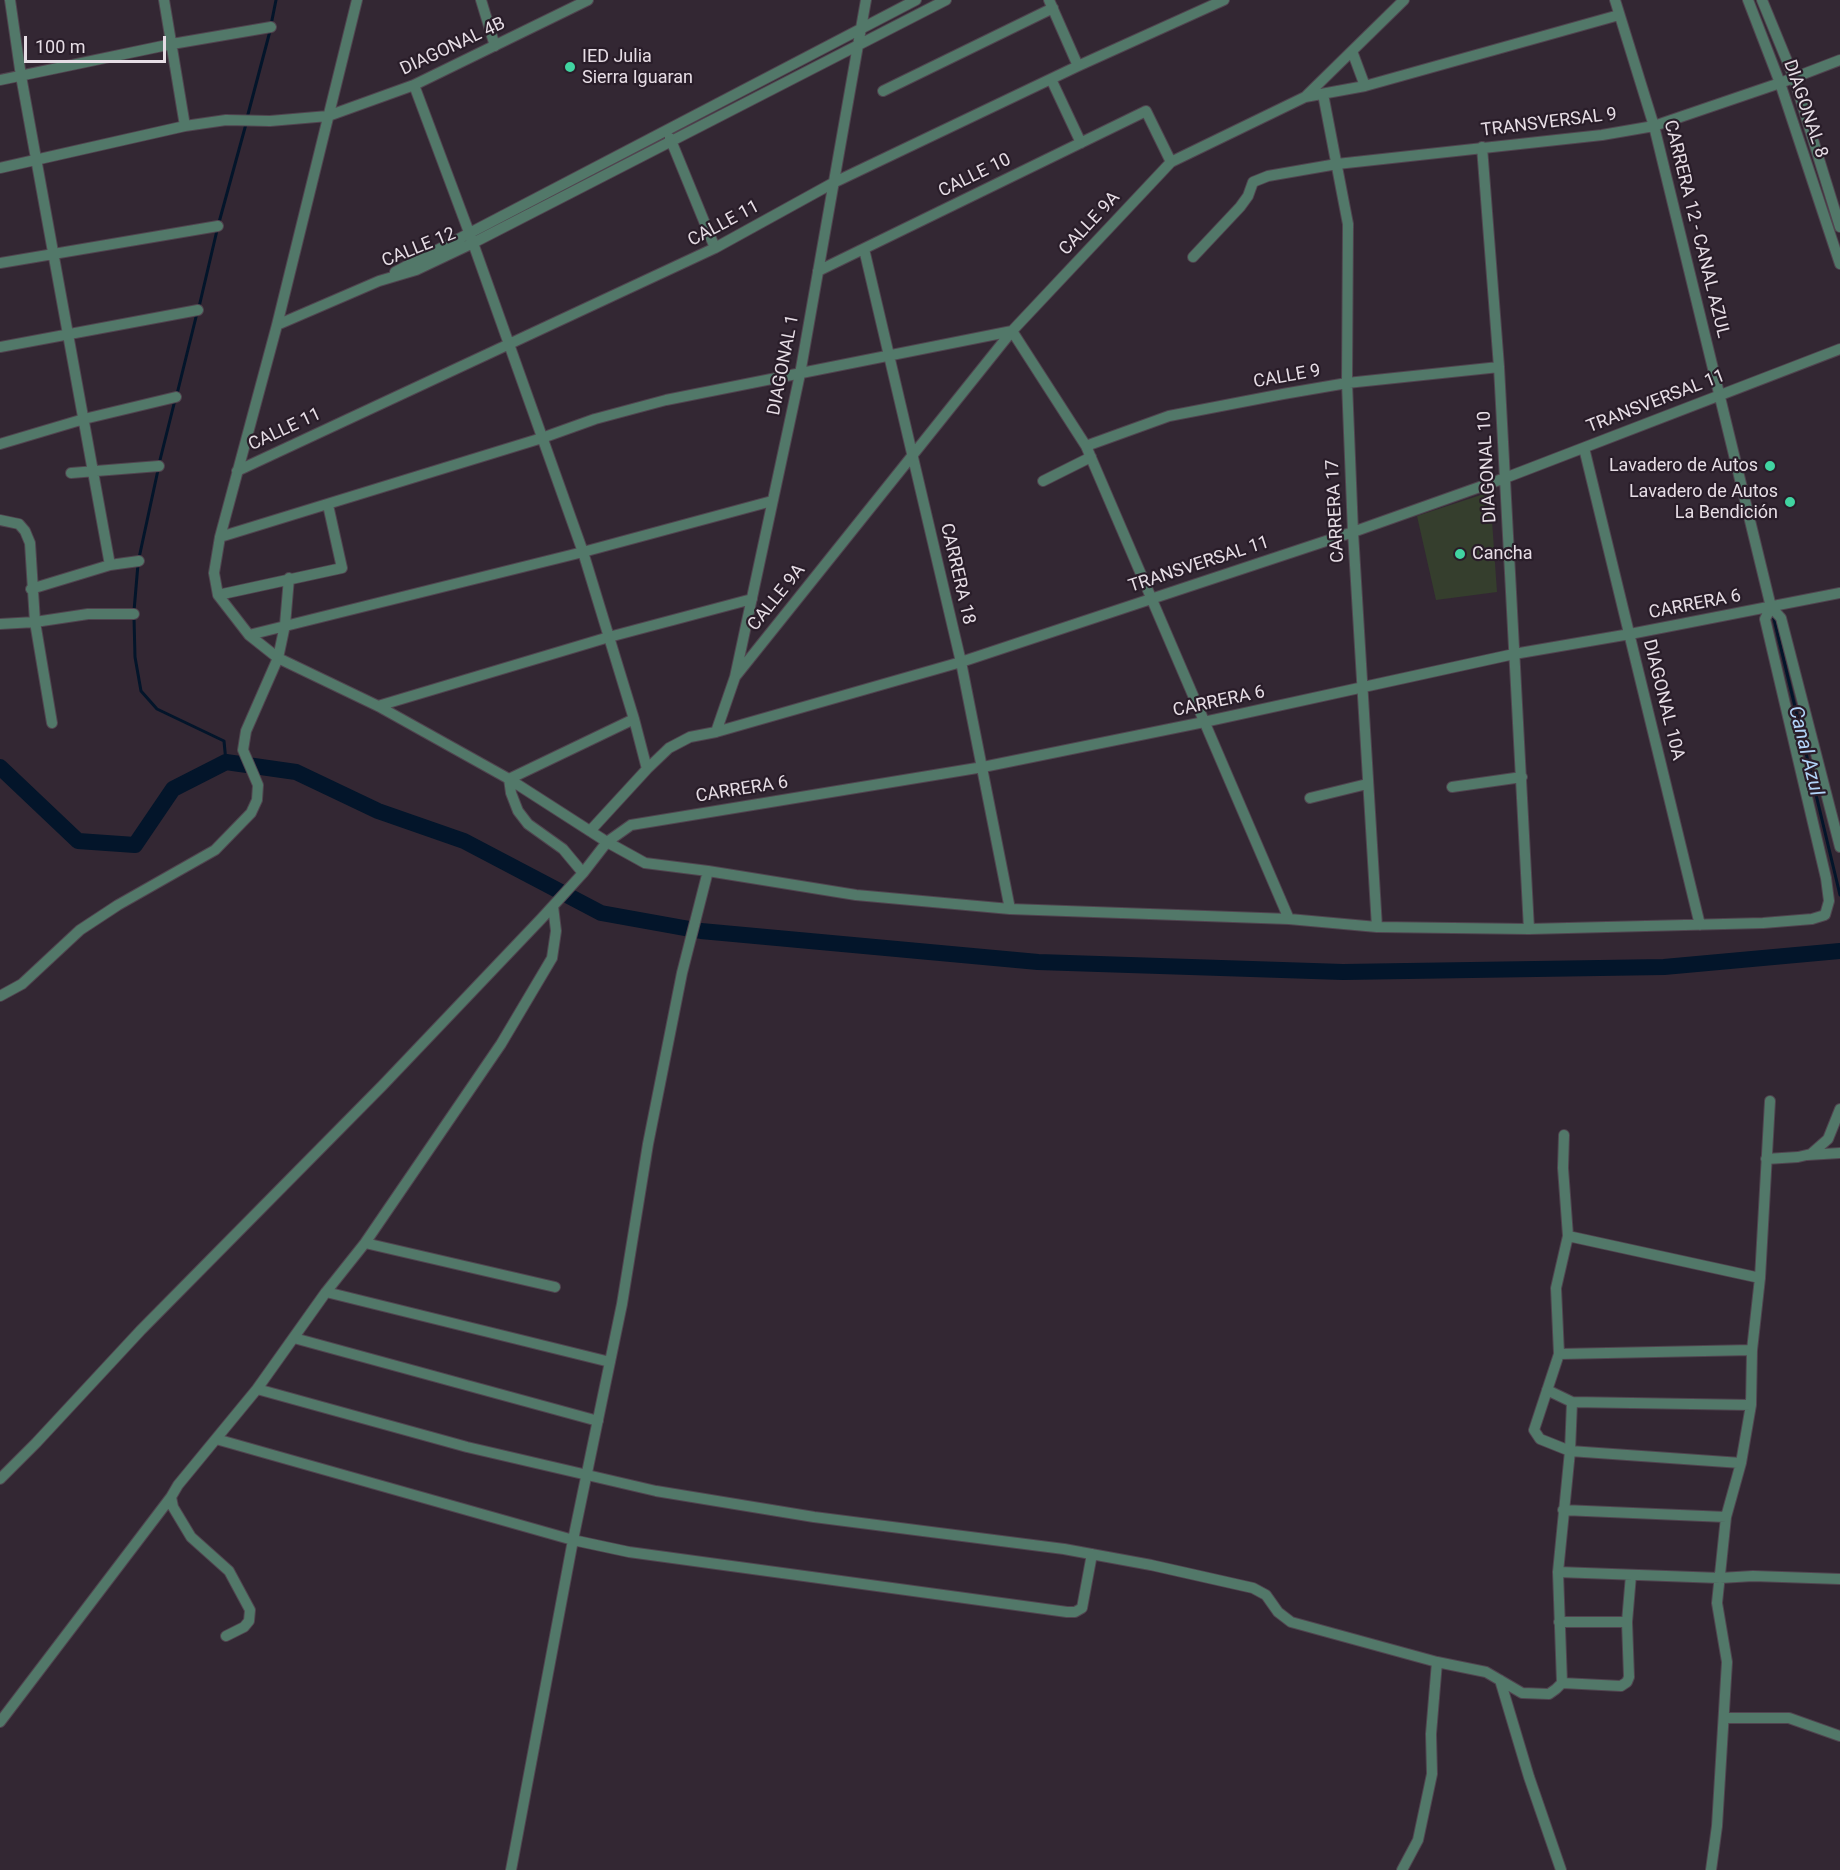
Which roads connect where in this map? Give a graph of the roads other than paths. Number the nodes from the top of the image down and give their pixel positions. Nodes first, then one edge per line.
1 (10, 0) edge
2 (164, 0) edge
3 (357, 0) edge
4 (481, 0) edge
5 (588, 0) edge
6 (866, 0) edge
7 (916, 0) edge
8 (946, 0) edge
9 (1224, 0) edge
10 (1404, 0) edge
11 (1615, 0) edge
12 (1749, 0) edge
13 (1762, 0) edge
14 (1051, 4) edge
15 (1619, 15) junction
16 (271, 27) dead end
17 (861, 29) junction
18 (172, 44) junction
19 (495, 46) junction
20 (856, 47) junction
21 (1352, 51) junction
22 (1840, 60) edge
23 (1078, 66) junction
24 (21, 76) junction
25 (1794, 78) junction
26 (1051, 79) junction
27 (0, 80) edge
28 (1780, 83) junction
29 (414, 85) junction
30 (1365, 86) junction
31 (883, 91) dead end
32 (1323, 94) junction
33 (1305, 97) junction
34 (328, 116) junction
35 (184, 126) junction
36 (1654, 126) junction
37 (666, 130) junction
38 (672, 142) junction
39 (1081, 143) junction
40 (1482, 147) junction
41 (37, 159) junction
42 (1171, 162) junction
43 (1337, 164) junction
44 (0, 168) edge
45 (833, 183) junction
46 (218, 226) dead end
47 (1840, 227) edge
48 (471, 238) junction
49 (716, 248) junction
50 (864, 249) junction
51 (55, 254) junction
52 (1193, 257) dead end
53 (0, 263) edge
54 (1840, 264) edge
55 (818, 271) junction
56 (198, 310) dead end
57 (277, 326) junction
58 (1012, 331) junction
59 (69, 334) junction
60 (509, 344) junction
61 (0, 347) edge
62 (1840, 349) edge
63 (889, 356) junction
64 (1499, 367) junction
65 (800, 374) junction
66 (1347, 383) junction
67 (1720, 394) junction
68 (176, 397) dead end
69 (84, 419) junction
70 (542, 438) junction
71 (0, 444) edge
72 (1086, 446) junction
73 (1584, 448) junction
74 (912, 455) junction
75 (1091, 457) junction
76 (159, 466) dead end
77 (93, 470) junction
78 (237, 471) junction
79 (71, 473) dead end
80 (1505, 478) junction
81 (1042, 481) dead end
82 (772, 501) junction
83 (328, 505) junction
84 (0, 520) edge
85 (1353, 532) junction
86 (220, 537) junction
87 (583, 552) junction
88 (138, 561) dead end
89 (110, 565) junction
90 (289, 578) junction
91 (31, 589) junction
92 (1840, 592) edge
93 (218, 595) junction
94 (1150, 598) junction
95 (752, 599) junction
96 (1771, 608) junction
97 (134, 614) dead end
98 (35, 622) junction
99 (0, 624) edge
100 (285, 625) junction
101 (249, 634) junction
102 (1630, 634) junction
103 (609, 637) junction
104 (1514, 654) junction
105 (278, 658) junction
106 (961, 662) junction
107 (735, 677) junction
108 (1362, 688) junction
109 (378, 706) junction
110 (634, 719) junction
111 (1204, 722) junction
112 (52, 723) dead end
113 (716, 732) junction
114 (983, 767) junction
115 (647, 769) junction
116 (1522, 777) junction
117 (508, 779) junction
118 (1367, 784) junction
119 (1452, 788) dead end
120 (1310, 798) dead end
121 (590, 831) junction
122 (607, 842) junction
123 (1840, 847) edge
124 (708, 871) junction
125 (583, 873) junction
126 (553, 906) junction
127 (1010, 909) junction
128 (1289, 919) junction
129 (1700, 925) junction
130 (1377, 927) junction
131 (1529, 929) junction
132 (0, 996) edge
133 (1770, 1101) dead end
134 (1840, 1109) edge
135 (1564, 1135) dead end
136 (1840, 1154) edge
137 (1807, 1155) junction
138 (1766, 1159) junction
139 (1568, 1236) junction
140 (365, 1243) junction
141 (1760, 1278) junction
142 (555, 1287) dead end
143 (326, 1292) junction
144 (294, 1338) junction
145 (1752, 1350) junction
146 (1559, 1354) junction
147 (610, 1362) junction
148 (257, 1389) junction
149 (1547, 1390) junction
150 (1572, 1402) junction
151 (1751, 1405) junction
152 (598, 1421) junction
153 (216, 1439) junction
154 (1570, 1451) junction
155 (1740, 1463) junction
156 (587, 1476) junction
157 (0, 1479) edge
158 (171, 1497) junction
159 (1563, 1510) junction
160 (1726, 1517) junction
161 (573, 1540) junction
162 (1092, 1554) junction
163 (1558, 1572) junction
164 (1631, 1575) junction
165 (1720, 1578) junction
166 (1840, 1579) edge
167 (1559, 1622) junction
168 (1626, 1622) junction
169 (226, 1636) dead end
170 (1437, 1662) junction
171 (1500, 1680) junction
172 (1562, 1683) junction
173 (1725, 1718) junction
174 (0, 1722) edge
175 (1840, 1736) edge
176 (510, 1870) edge
177 (1402, 1870) edge
178 (1561, 1870) edge
179 (1711, 1870) edge

1 - 24 street
2 - 18 street
3 - 34 street
4 - 19 street
5 - 19 street, DIAGONAL 4B
6 - 17 street, DIAGONAL 1
7 - 17 street, CALLE 12
8 - 20 street, CALLE 12
9 - 23 street, CALLE 11
10 - 21 street
11 - 15 street, CARRERA 12 - CANAL AZUL
12 - 28 street, DIAGONAL 8
13 - 25 street, DIAGONAL 8
14 - 23 street
14 - 31 street
15 - 30 street, CALLE 9A
15 - 36 street, CARRERA 12 - CANAL AZUL
16 - 18 street
17 - 20 street, DIAGONAL 1
17 - 37 street, CALLE 12
18 - 24 street
18 - 35 street
19 - 29 street, DIAGONAL 4B
20 - 38 street, CALLE 12
20 - 45 street, DIAGONAL 1
21 - 30 street
21 - 33 street
22 - 25 street, TRANSVERSAL 9
23 - 26 street, CALLE 11
24 - 27 street
24 - 41 street
25 - 28 street, TRANSVERSAL 9
25 - 47 street, DIAGONAL 8
26 - 39 street
26 - 45 street, CALLE 11
28 - 36 street, TRANSVERSAL 9
28 - 54 street, DIAGONAL 8
29 - 34 street, DIAGONAL 4B
29 - 48 street
30 - 32 street, CALLE 9A
32 - 33 street, CALLE 9A
32 - 43 street, CARRERA 17
33 - 42 street, CALLE 9A
34 - 35 street, DIAGONAL 4B
34 - 57 street
35 - 41 street, DIAGONAL 4B
36 - 40 street, TRANSVERSAL 9
36 - 67 street, CARRERA 12 - CANAL AZUL
37 - 38 street
37 - 48 street, CALLE 12
38 - 48 street, CALLE 12
38 - 49 street
39 - 42 street, CALLE 10
39 - 50 street, CALLE 10
40 - 43 street, TRANSVERSAL 9
40 - 64 street, DIAGONAL 10
41 - 44 street, DIAGONAL 4B
41 - 51 street
42 - 58 street, CALLE 9A
43 - 52 street, TRANSVERSAL 9
43 - 66 street, CARRERA 17
45 - 49 street, CALLE 11
45 - 55 street, DIAGONAL 1
46 - 51 street
48 - 57 street, CALLE 12
48 - 60 street
49 - 60 street, CALLE 11
50 - 55 street, CALLE 10
50 - 63 street, CARRERA 18
51 - 53 street
51 - 59 street
55 - 65 street, DIAGONAL 1
56 - 59 street
57 - 78 street
58 - 63 street
58 - 72 street
58 - 74 street, CALLE 9A
59 - 61 street
59 - 69 street
60 - 70 street
60 - 78 street, CALLE 11
62 - 67 street, TRANSVERSAL 11
63 - 65 street
63 - 74 street, CARRERA 18
64 - 66 street, CALLE 9
64 - 80 street, DIAGONAL 10
65 - 70 street
65 - 82 street, DIAGONAL 1
66 - 72 street, CALLE 9
66 - 85 street, CARRERA 17
67 - 73 street, TRANSVERSAL 11
67 - 96 street, CARRERA 12 - CANAL AZUL
68 - 69 street
69 - 71 street
69 - 77 street
70 - 83 street
70 - 87 street
72 - 75 street
73 - 80 street, TRANSVERSAL 11
73 - 102 street, DIAGONAL 10A
74 - 106 street, CARRERA 18
74 - 107 street, CALLE 9A
75 - 81 street
75 - 94 street
76 - 77 street
77 - 79 street
77 - 89 street
78 - 86 street
80 - 85 street, TRANSVERSAL 11
80 - 104 street, DIAGONAL 10
82 - 87 street
82 - 95 street, DIAGONAL 1
83 - 86 street
83 - 90 street
84 - 91 street
85 - 94 street, TRANSVERSAL 11
85 - 108 street, CARRERA 17
86 - 93 street
87 - 100 street
87 - 103 street
88 - 89 street
89 - 91 street
90 - 93 street
90 - 100 street
91 - 98 street
92 - 96 street, CARRERA 6
93 - 101 street
94 - 106 street, TRANSVERSAL 11
94 - 111 street
95 - 103 street
95 - 107 street, DIAGONAL 1
96 - 102 street, CARRERA 6
96 - 123 street
96 - 129 street
97 - 98 street
98 - 99 street
98 - 112 street
100 - 101 street
100 - 105 street
101 - 105 street
102 - 104 street, CARRERA 6
102 - 129 street, DIAGONAL 10A
103 - 109 street
103 - 110 street
104 - 108 street, CARRERA 6
104 - 116 street, DIAGONAL 10
105 - 109 street
105 - 132 street
106 - 113 street, TRANSVERSAL 11
106 - 114 street, CARRERA 18
107 - 113 street, DIAGONAL 1
108 - 111 street, CARRERA 6
108 - 118 street, CARRERA 17
109 - 117 street
110 - 115 street
110 - 117 street
111 - 114 street, CARRERA 6
111 - 128 street
113 - 115 street, TRANSVERSAL 11
114 - 122 street, CARRERA 6
114 - 127 street, CARRERA 18
115 - 121 street, TRANSVERSAL 11
116 - 119 street
116 - 131 street, DIAGONAL 10
117 - 121 street
117 - 125 street
118 - 120 street
118 - 130 street, CARRERA 17
121 - 122 street
122 - 124 street
122 - 125 street, CARRERA 6
124 - 127 street
124 - 147 street
125 - 126 street, CARRERA 6
126 - 140 street
126 - 157 street, CARRERA 6
127 - 128 street
128 - 130 street
129 - 131 street
130 - 131 street
133 - 138 street
134 - 137 street
135 - 139 street
136 - 137 street
137 - 138 street
138 - 141 street
139 - 141 street
139 - 146 street
140 - 142 street
140 - 143 street
141 - 145 street
143 - 144 street
143 - 147 street
144 - 148 street
144 - 152 street
145 - 146 street
145 - 151 street
146 - 149 street
147 - 152 street
148 - 153 street
148 - 156 street
149 - 150 street
149 - 154 street
150 - 151 street
150 - 154 street
151 - 155 street
152 - 156 street
153 - 158 street
153 - 161 street
154 - 155 street
154 - 159 street
155 - 160 street
156 - 161 street
156 - 162 street
158 - 169 street
158 - 174 street
159 - 160 street
159 - 163 street
160 - 165 street
161 - 162 street
161 - 176 street
162 - 170 street
163 - 164 street
163 - 167 street
164 - 165 street
164 - 168 street
165 - 166 street
165 - 173 street
167 - 168 street
167 - 172 street
168 - 172 street
170 - 171 street
170 - 177 street
171 - 172 street
171 - 178 street
173 - 175 street
173 - 179 street

